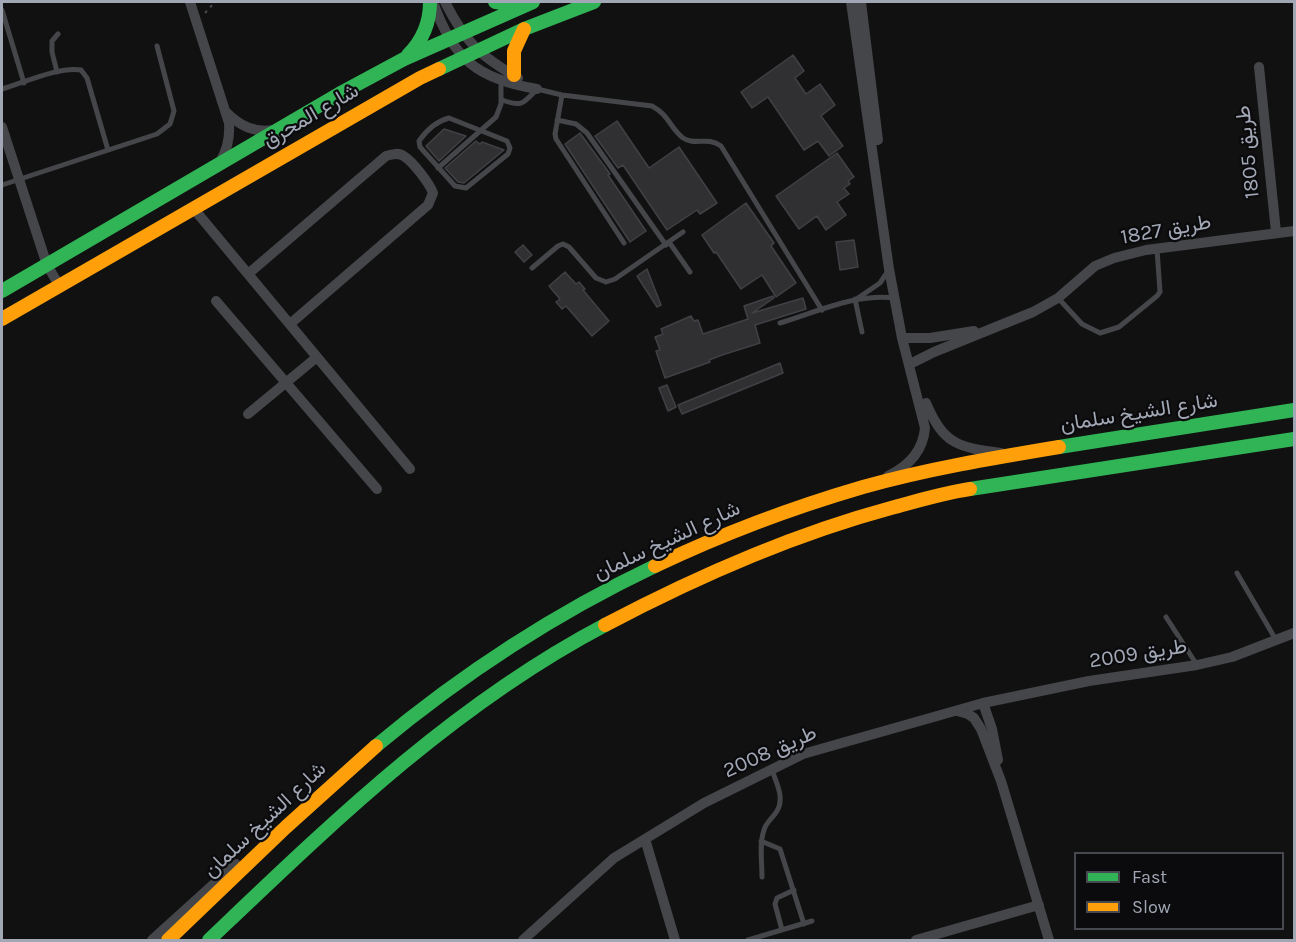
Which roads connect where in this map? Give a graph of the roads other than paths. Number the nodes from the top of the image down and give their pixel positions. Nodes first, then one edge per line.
1 (190, 2) edge
2 (431, 2) edge
3 (445, 2) edge
4 (495, 2) edge
5 (594, 2) edge
6 (851, 2) edge
7 (861, 2) edge
8 (529, 3) edge
9 (2, 10) edge
10 (524, 29) junction
11 (463, 33) junction
12 (58, 34) dead end
13 (449, 39) junction
14 (157, 46) dead end
15 (478, 50) junction
16 (462, 58) junction
17 (404, 59) junction
18 (1259, 67) dead end
19 (57, 72) junction
20 (507, 78) junction
21 (24, 83) junction
22 (537, 89) junction
23 (2, 90) edge
24 (562, 95) junction
25 (502, 100) junction
26 (224, 110) junction
27 (557, 120) junction
28 (2, 127) edge
29 (280, 129) junction
30 (481, 131) junction
31 (108, 150) junction
32 (219, 164) junction
33 (438, 168) junction
34 (202, 175) junction
35 (19, 179) junction
36 (2, 185) edge
37 (194, 208) junction
38 (1294, 231) edge
39 (683, 232) dead end
40 (1276, 232) junction
41 (624, 243) dead end
42 (667, 243) junction
43 (1157, 249) junction
44 (47, 265) junction
45 (532, 268) dead end
46 (889, 269) junction
47 (690, 272) dead end
48 (248, 274) junction
49 (58, 285) junction
50 (2, 291) edge
51 (895, 298) junction
52 (1058, 298) junction
53 (855, 299) junction
54 (216, 301) dead end
55 (822, 310) junction
56 (2, 319) edge
57 (780, 323) dead end
58 (290, 324) junction
59 (992, 329) junction
60 (862, 332) dead end
61 (905, 338) junction
62 (317, 357) junction
63 (912, 363) junction
64 (286, 383) junction
65 (1294, 410) edge
66 (249, 414) dead end
67 (1294, 439) edge
68 (1010, 455) junction
69 (410, 469) dead end
70 (863, 487) junction
71 (377, 489) dead end
72 (1237, 573) dead end
73 (1166, 617) dead end
74 (1294, 633) edge
75 (1276, 640) junction
76 (1197, 665) junction
77 (983, 703) junction
78 (955, 710) junction
79 (772, 770) junction
80 (1001, 781) junction
81 (325, 791) junction
82 (645, 839) junction
83 (761, 842) junction
84 (762, 877) dead end
85 (794, 890) junction
86 (1039, 904) junction
87 (812, 921) dead end
88 (804, 924) junction
89 (782, 930) junction
90 (153, 940) edge
91 (168, 940) edge
92 (210, 940) edge
93 (523, 940) edge
94 (675, 940) edge
95 (748, 940) edge
96 (916, 940) edge
97 (1050, 940) edge

1 - 26 street
2 - 13 street
2 - 17 main road
3 - 11 street
4 - 8 main road
5 - 10 main road, شارع المحرق
6 - 46 street
7 - 61 street
8 - 11 main road, شارع المحرق
9 - 21 lane
10 - 15 main road, شارع المحرق
10 - 20 main road
11 - 13 main road, شارع المحرق
11 - 15 street
12 - 19 lane
13 - 16 street
13 - 17 main road, شارع المحرق
14 - 31 lane
15 - 16 main road, شارع المحرق
15 - 20 street
16 - 20 street
16 - 37 main road, شارع المحرق
17 - 29 main road, شارع المحرق
18 - 40 street, طريق 1805
19 - 21 lane
19 - 31 lane
20 - 22 street
20 - 25 lane
21 - 23 lane
22 - 24 lane
22 - 25 lane
24 - 27 lane
24 - 55 lane
25 - 30 lane
26 - 29 street
26 - 32 street
27 - 41 lane
27 - 42 lane
28 - 35 street
29 - 32 main road, شارع المحرق
30 - 33 lane
30 - 33 lane
30 - 33 lane
31 - 35 lane
32 - 34 main road, شارع المحرق
34 - 37 main road
34 - 44 main road, شارع المحرق
35 - 36 lane
35 - 44 street
37 - 48 street
37 - 49 main road, شارع المحرق
38 - 40 street, طريق 1827
39 - 42 lane
40 - 43 street, طريق 1827
42 - 45 lane
42 - 47 lane
43 - 52 street, طريق 1827
43 - 52 lane
44 - 49 street
44 - 50 main road, شارع المحرق
46 - 51 street
46 - 53 lane
48 - 58 street
48 - 58 street
49 - 56 main road, شارع المحرق
51 - 53 lane
51 - 61 street
52 - 59 street, طريق 1827
53 - 55 lane
53 - 60 lane
54 - 64 street
55 - 57 lane
58 - 62 street
59 - 61 street, طريق 1827
59 - 63 street, طريق 1827
61 - 63 street
62 - 64 street
62 - 69 street
63 - 68 street
63 - 70 street
64 - 66 street
64 - 71 street
65 - 68 main road, شارع الشيخ سلمان
67 - 92 main road
68 - 70 main road, شارع الشيخ سلمان
70 - 81 main road, شارع الشيخ سلمان
72 - 75 lane
73 - 76 lane
74 - 75 street, طريق 2009
75 - 76 street, طريق 2009
76 - 77 street, طريق 2009
77 - 78 street, طريق 2009
77 - 80 street
78 - 79 street, طريق 2008
78 - 80 street
79 - 82 street, طريق 2008
79 - 83 lane
80 - 86 street
81 - 90 street
81 - 91 main road, شارع الشيخ سلمان
82 - 93 street, طريق 2008
82 - 94 street
83 - 84 lane
83 - 85 lane
85 - 88 lane
85 - 89 lane
86 - 96 street
86 - 97 street
87 - 88 lane
88 - 89 lane
89 - 95 lane

